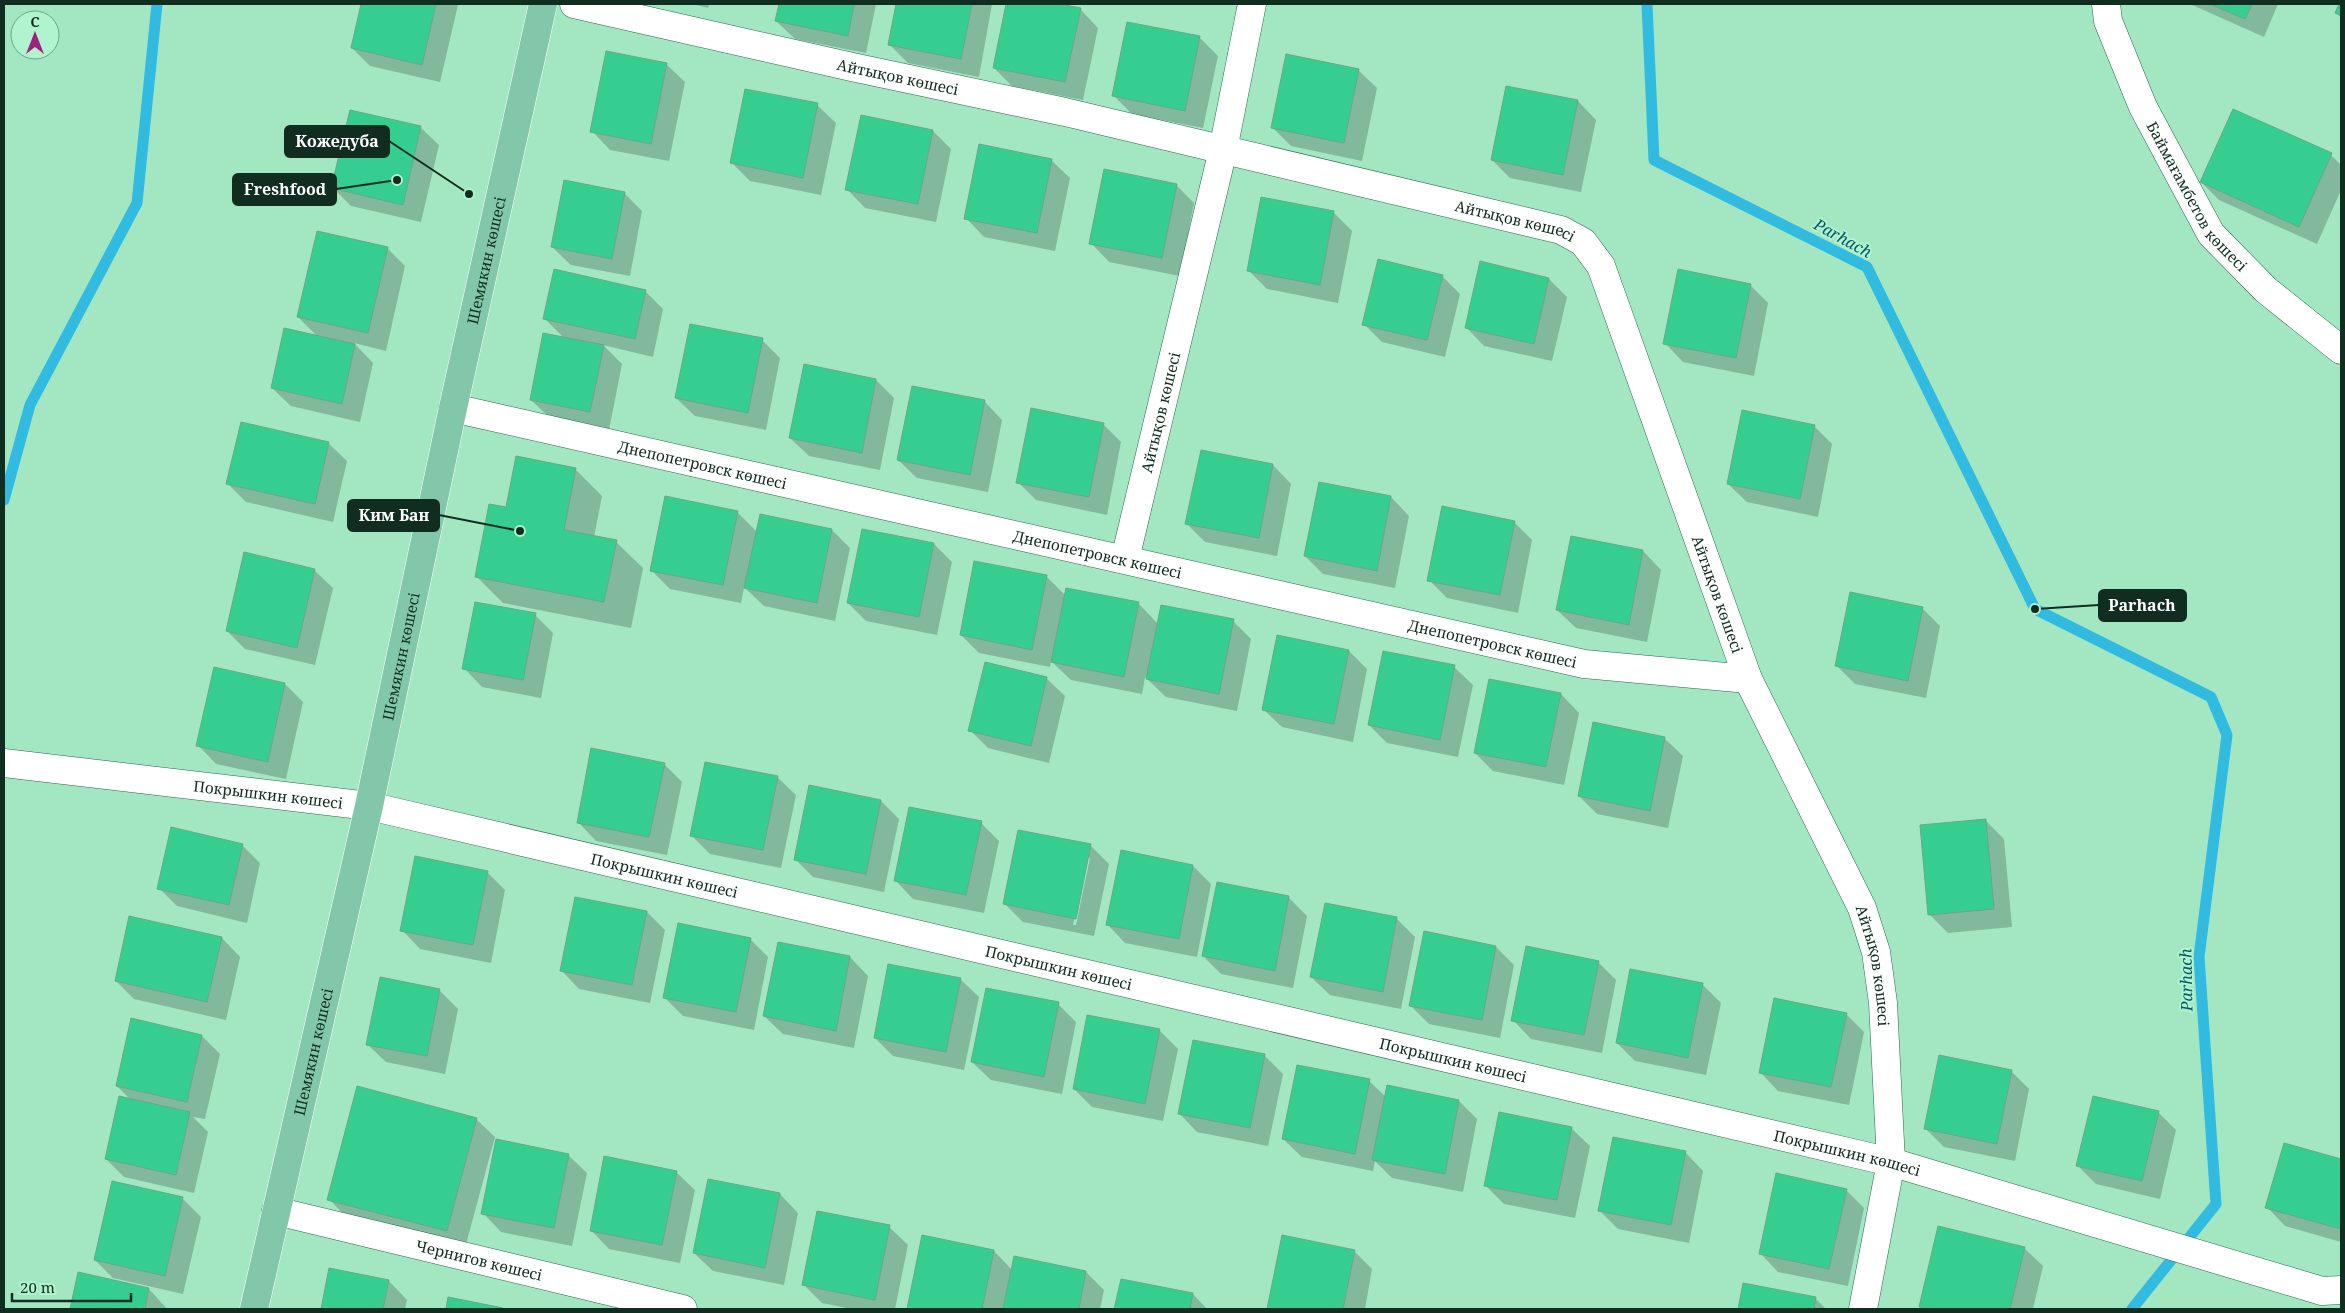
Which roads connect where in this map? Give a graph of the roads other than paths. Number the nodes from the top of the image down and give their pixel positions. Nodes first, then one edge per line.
1 (543, 4) edge
2 (574, 4) edge
3 (1252, 4) edge
4 (2106, 4) edge
5 (1223, 150) junction
6 (2341, 350) edge
7 (453, 408) junction
8 (1125, 559) junction
9 (1748, 679) junction
10 (4, 763) edge
11 (369, 806) junction
12 (1891, 1162) junction
13 (276, 1211) junction
14 (2341, 1290) edge
15 (254, 1309) edge
16 (683, 1309) edge
17 (1863, 1309) edge

1 - 7 main road, Шемякин көшесі
2 - 5 street, Айтықов көшесі
3 - 5 street, Айтықов көшесі
4 - 6 street, Баймағамбетов көшесі
5 - 8 street, Айтықов көшесі
5 - 9 street, Айтықов көшесі
7 - 8 street, Днепопетровск көшесі
7 - 11 main road, Шемякин көшесі
8 - 9 street, Днепопетровск көшесі
9 - 12 street, Айтықов көшесі
10 - 11 street, Покрышкин көшесі
11 - 12 street, Покрышкин көшесі
11 - 13 main road, Шемякин көшесі
12 - 14 street, Покрышкин көшесі
12 - 17 street, Айтықов көшесі
13 - 15 main road, Шемякин көшесі
13 - 16 street, Чернигов көшесі

